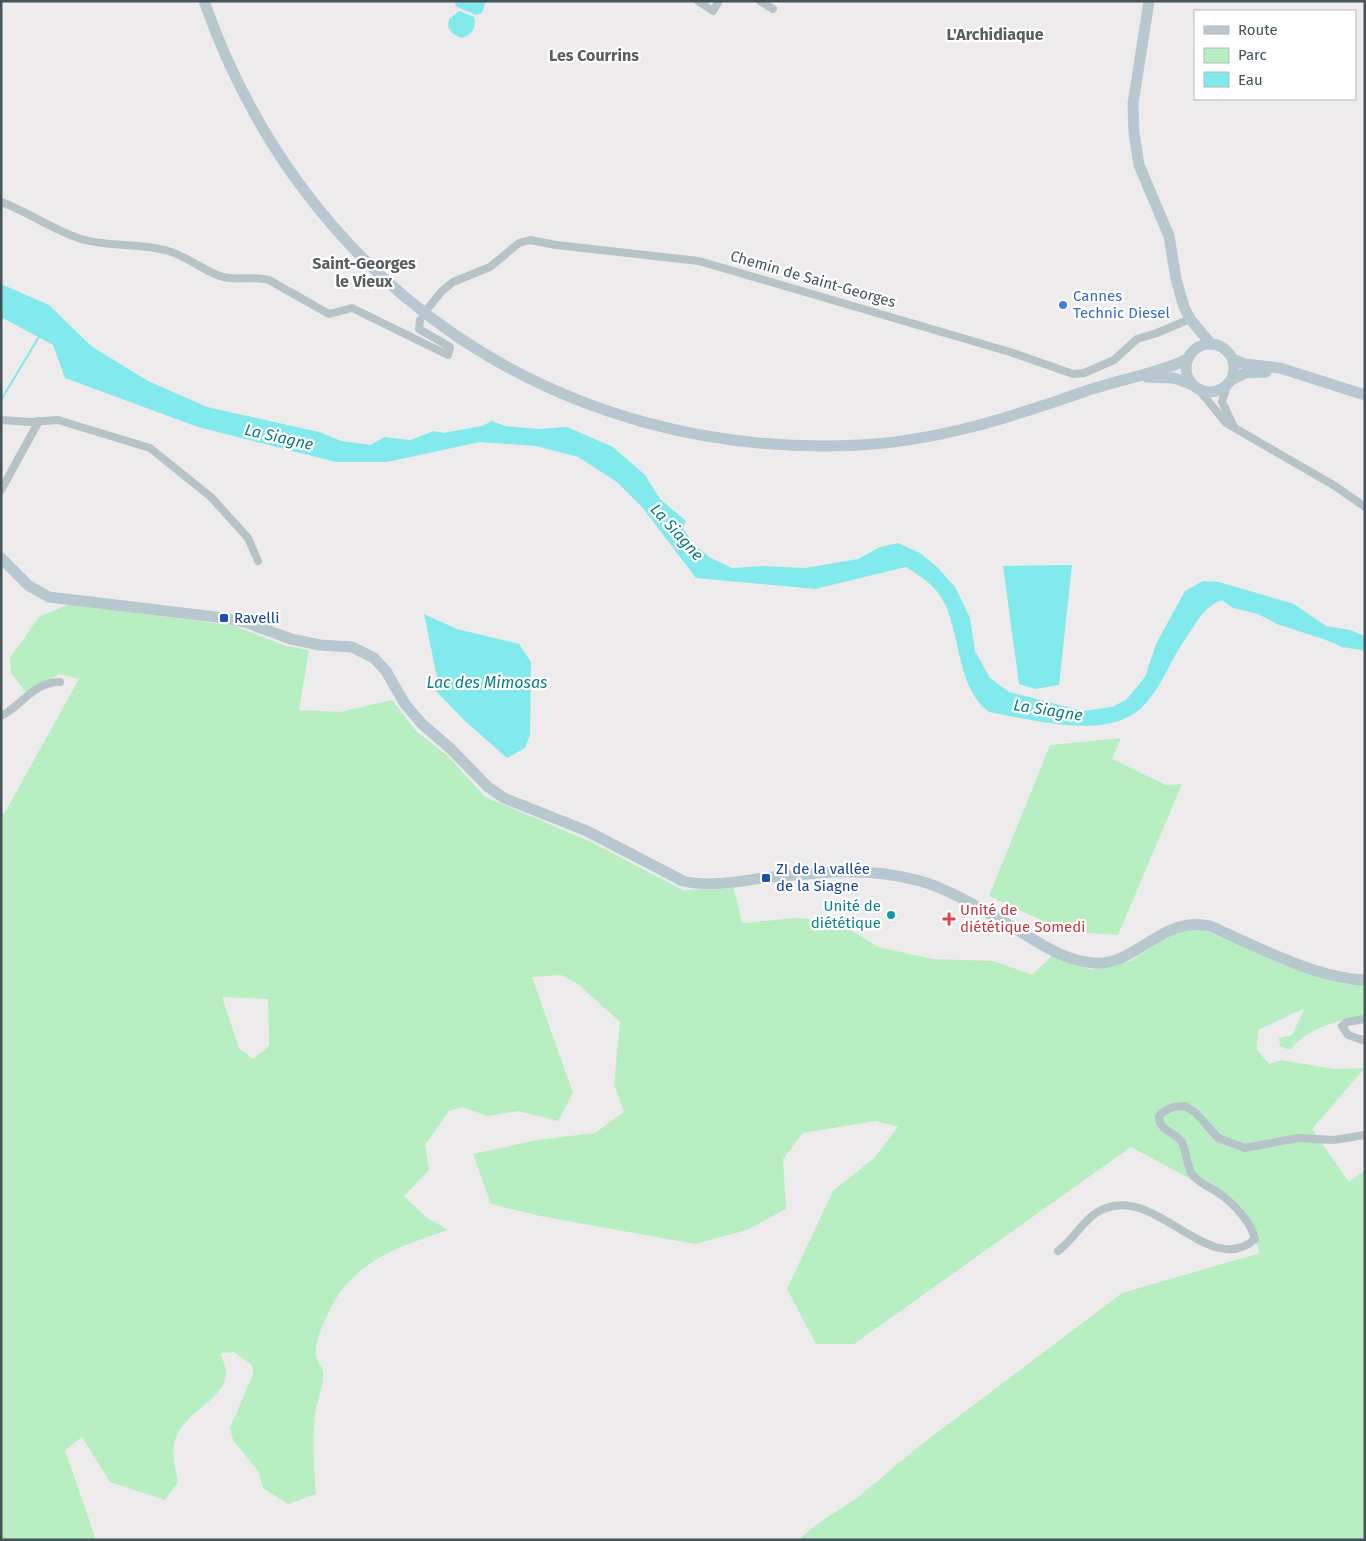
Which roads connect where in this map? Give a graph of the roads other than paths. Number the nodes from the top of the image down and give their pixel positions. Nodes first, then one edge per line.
1 (204, 1) edge
2 (698, 1) edge
3 (720, 1) edge
4 (760, 1) edge
5 (1149, 1) edge
6 (773, 9) dead end
7 (1, 202) edge
8 (429, 307) dead end
9 (1190, 319) junction
10 (420, 320) dead end
11 (1211, 344) junction
12 (1191, 355) junction
13 (1233, 359) junction
14 (1298, 373) junction
15 (1128, 378) junction
16 (1230, 382) junction
17 (1196, 388) junction
18 (1365, 395) edge
19 (1, 420) edge
20 (39, 420) junction
21 (1234, 427) junction
22 (1, 490) edge
23 (1365, 507) edge
24 (1, 558) edge
25 (258, 561) dead end
26 (60, 682) dead end
27 (1, 716) edge
28 (1365, 980) edge
29 (1365, 1019) edge
30 (1365, 1041) edge
31 (1365, 1135) edge
32 (1058, 1251) dead end

1 - 15 street
2 - 3 street
4 - 6 street
5 - 9 street
7 - 10 street
8 - 9 street, Chemin de Saint-Georges
9 - 11 street
9 - 12 street
11 - 12 street
11 - 13 street
12 - 15 street
12 - 17 street
13 - 14 street
13 - 16 street
14 - 16 street
14 - 18 street
15 - 17 street
16 - 17 street
16 - 21 street
17 - 21 street
19 - 20 street
20 - 22 street
20 - 25 street
21 - 23 street
24 - 28 street
26 - 27 street
29 - 30 street
31 - 32 street

